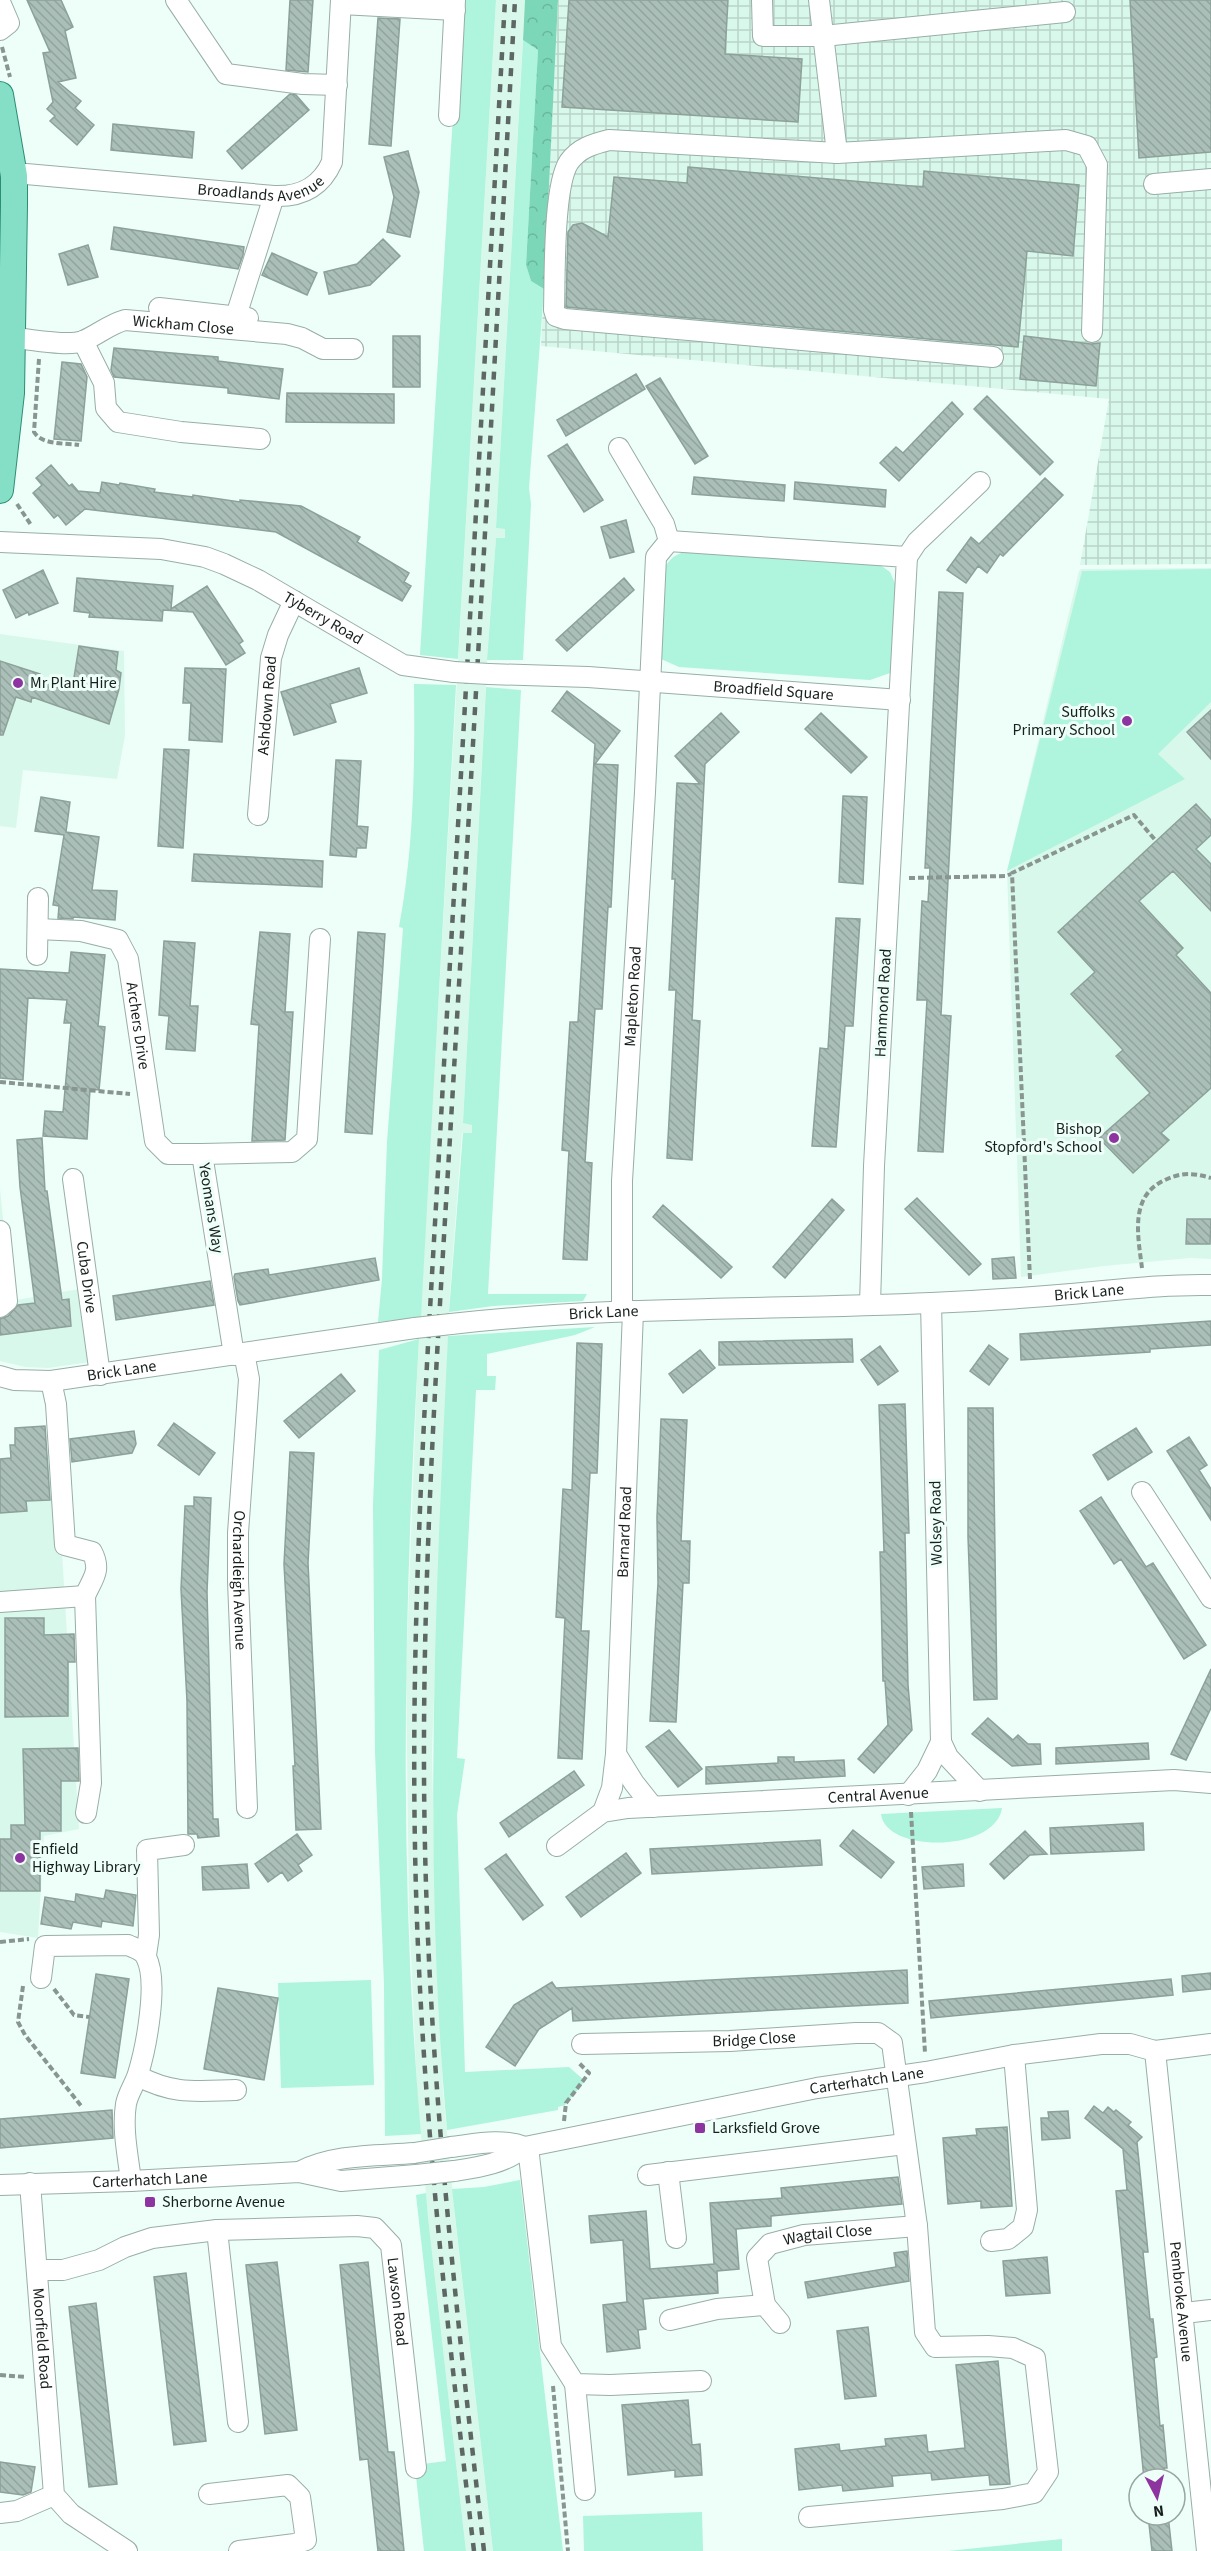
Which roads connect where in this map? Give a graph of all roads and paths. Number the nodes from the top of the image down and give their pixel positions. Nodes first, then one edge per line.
1 (176, 0) edge
2 (762, 0) edge
3 (819, 0) edge
4 (0, 2) edge
5 (341, 2) edge
6 (455, 5) edge
7 (1065, 12) dead end
8 (0, 30) edge
9 (823, 36) junction
10 (337, 85) junction
11 (0, 95) edge
12 (449, 116) dead end
13 (837, 153) junction
14 (14, 176) junction
15 (1211, 179) edge
16 (1154, 184) dead end
17 (274, 196) junction
18 (159, 308) dead end
19 (1092, 332) dead end
20 (13, 338) junction
21 (40, 340) junction
22 (82, 341) junction
23 (353, 349) dead end
24 (993, 357) dead end
25 (260, 439) dead end
26 (79, 445) dead end
27 (619, 448) dead end
28 (980, 482) dead end
29 (8, 494) edge
30 (37, 529) dead end
31 (669, 541) junction
32 (0, 542) edge
33 (908, 557) junction
34 (294, 601) junction
35 (649, 681) junction
36 (900, 700) junction
37 (258, 815) dead end
38 (1156, 841) dead end
39 (1012, 873) junction
40 (890, 879) junction
41 (38, 898) dead end
42 (38, 929) junction
43 (320, 939) dead end
44 (37, 955) dead end
45 (0, 1082) edge
46 (147, 1092) junction
47 (202, 1154) junction
48 (1211, 1178) edge
49 (73, 1179) dead end
50 (0, 1231) edge
51 (1211, 1285) edge
52 (1144, 1287) junction
53 (1031, 1298) junction
54 (931, 1303) junction
55 (870, 1305) junction
56 (0, 1307) edge
57 (627, 1311) junction
58 (239, 1354) junction
59 (100, 1375) junction
60 (0, 1376) edge
61 (51, 1381) junction
62 (1142, 1492) dead end
63 (85, 1596) junction
64 (1211, 1598) edge
65 (0, 1602) edge
66 (941, 1742) junction
67 (616, 1754) junction
68 (1211, 1783) edge
69 (980, 1791) junction
70 (908, 1795) junction
71 (653, 1807) junction
72 (247, 1808) dead end
73 (603, 1812) junction
74 (86, 1813) dead end
75 (184, 1845) dead end
76 (557, 1846) dead end
77 (0, 1942) edge
78 (35, 1945) junction
79 (146, 1955) junction
80 (41, 1978) junction
81 (89, 2017) dead end
82 (582, 2044) joint
83 (1211, 2044) edge
84 (1155, 2051) junction
85 (1014, 2055) junction
86 (926, 2072) junction
87 (897, 2075) junction
88 (138, 2076) junction
89 (236, 2090) dead end
90 (82, 2107) dead end
91 (562, 2140) junction
92 (905, 2144) junction
93 (526, 2147) junction
94 (299, 2172) junction
95 (668, 2172) junction
96 (648, 2175) dead end
97 (131, 2181) junction
98 (30, 2183) junction
99 (0, 2185) edge
100 (917, 2226) junction
101 (217, 2230) junction
102 (676, 2238) dead end
103 (991, 2241) dead end
104 (39, 2270) junction
105 (765, 2305) junction
106 (1211, 2310) edge
107 (1184, 2313) junction
108 (670, 2320) dead end
109 (780, 2322) dead end
110 (0, 2374) edge
111 (44, 2378) junction
112 (552, 2380) dead end
113 (701, 2381) dead end
114 (575, 2384) junction
115 (238, 2422) dead end
116 (416, 2468) dead end
117 (585, 2490) dead end
118 (209, 2494) dead end
119 (54, 2495) junction
120 (0, 2513) edge
121 (809, 2517) dead end
122 (127, 2551) edge
123 (239, 2551) edge
124 (568, 2551) edge
125 (1207, 2551) edge

1 - 10 street
2 - 9 street
3 - 9 street
4 - 8 street
5 - 6 street
5 - 10 street, Broadlands Avenue
6 - 12 street
7 - 9 street
9 - 13 street
10 - 17 street, Broadlands Avenue
11 - 14 main road
13 - 19 street
13 - 24 street
14 - 17 street, Broadlands Avenue
14 - 20 main road
15 - 16 street
17 - 18 street
20 - 21 street
20 - 29 main road
21 - 22 street
21 - 26 path
22 - 23 street, Wickham Close
22 - 25 street
27 - 31 street
28 - 33 street
29 - 30 path
31 - 33 street
31 - 35 street
32 - 34 street, Tyberry Road
33 - 36 street
34 - 35 street, Tyberry Road, bridge
34 - 37 street, Ashdown Road
35 - 36 street, Broadfield Square
35 - 57 street, Mapleton Road
36 - 40 street, Hammond Road
38 - 39 path
39 - 40 path
39 - 53 path
40 - 55 street, Hammond Road
41 - 42 street
42 - 44 street
42 - 46 street, Archers Drive
43 - 47 street, Yeomans Way
45 - 46 path
46 - 47 street, Archers Drive
47 - 58 street, Yeomans Way
48 - 52 path
49 - 59 street, Cuba Drive
50 - 56 street
51 - 52 street, Brick Lane
52 - 53 street, Brick Lane
53 - 54 street, Brick Lane
54 - 55 street, Brick Lane
54 - 66 street, Wolsey Road
55 - 57 street, Brick Lane
57 - 58 street, Brick Lane, bridge
57 - 67 street, Barnard Road
58 - 59 street, Brick Lane
58 - 72 street, Orchardleigh Avenue
59 - 61 street, Brick Lane
60 - 61 street, Brick Lane
61 - 63 street
62 - 64 street
63 - 65 street
63 - 74 street
66 - 69 street
66 - 70 street, Wolsey Road
67 - 71 street
67 - 73 street, Barnard Road
68 - 69 street, Central Avenue
69 - 70 street, Central Avenue
70 - 71 street, Central Avenue
70 - 86 path
71 - 73 street, Central Avenue
73 - 76 street
75 - 79 street
77 - 78 path
78 - 79 street
78 - 80 street
79 - 88 street
80 - 81 path
80 - 90 path
82 - 87 street, Bridge Close
82 - 91 path
83 - 84 street, Carterhatch Lane
84 - 85 street, Carterhatch Lane
84 - 107 street, Pembroke Avenue
85 - 86 street, Carterhatch Lane
85 - 103 street
86 - 87 street, Carterhatch Lane
87 - 91 street, Carterhatch Lane
87 - 92 street
88 - 89 street
88 - 97 street
91 - 93 street, Carterhatch Lane
92 - 95 street
92 - 100 street
93 - 94 street, Carterhatch Lane, bridge
93 - 94 street, Carterhatch Lane, bridge
93 - 114 street
94 - 97 street, Carterhatch Lane
95 - 96 street
95 - 102 street
97 - 98 street, Carterhatch Lane
98 - 99 street, Carterhatch Lane
98 - 104 street, Moorfield Road
100 - 105 street, Wagtail Close
100 - 121 street
101 - 104 street, Lawson Road
101 - 115 street
101 - 116 street, Lawson Road
104 - 111 street, Moorfield Road
105 - 108 street
105 - 109 street
106 - 107 street
107 - 125 street, Pembroke Avenue
110 - 111 path
111 - 119 street, Moorfield Road
112 - 124 path
113 - 114 street
114 - 117 street
118 - 123 street
119 - 120 street
119 - 122 street

